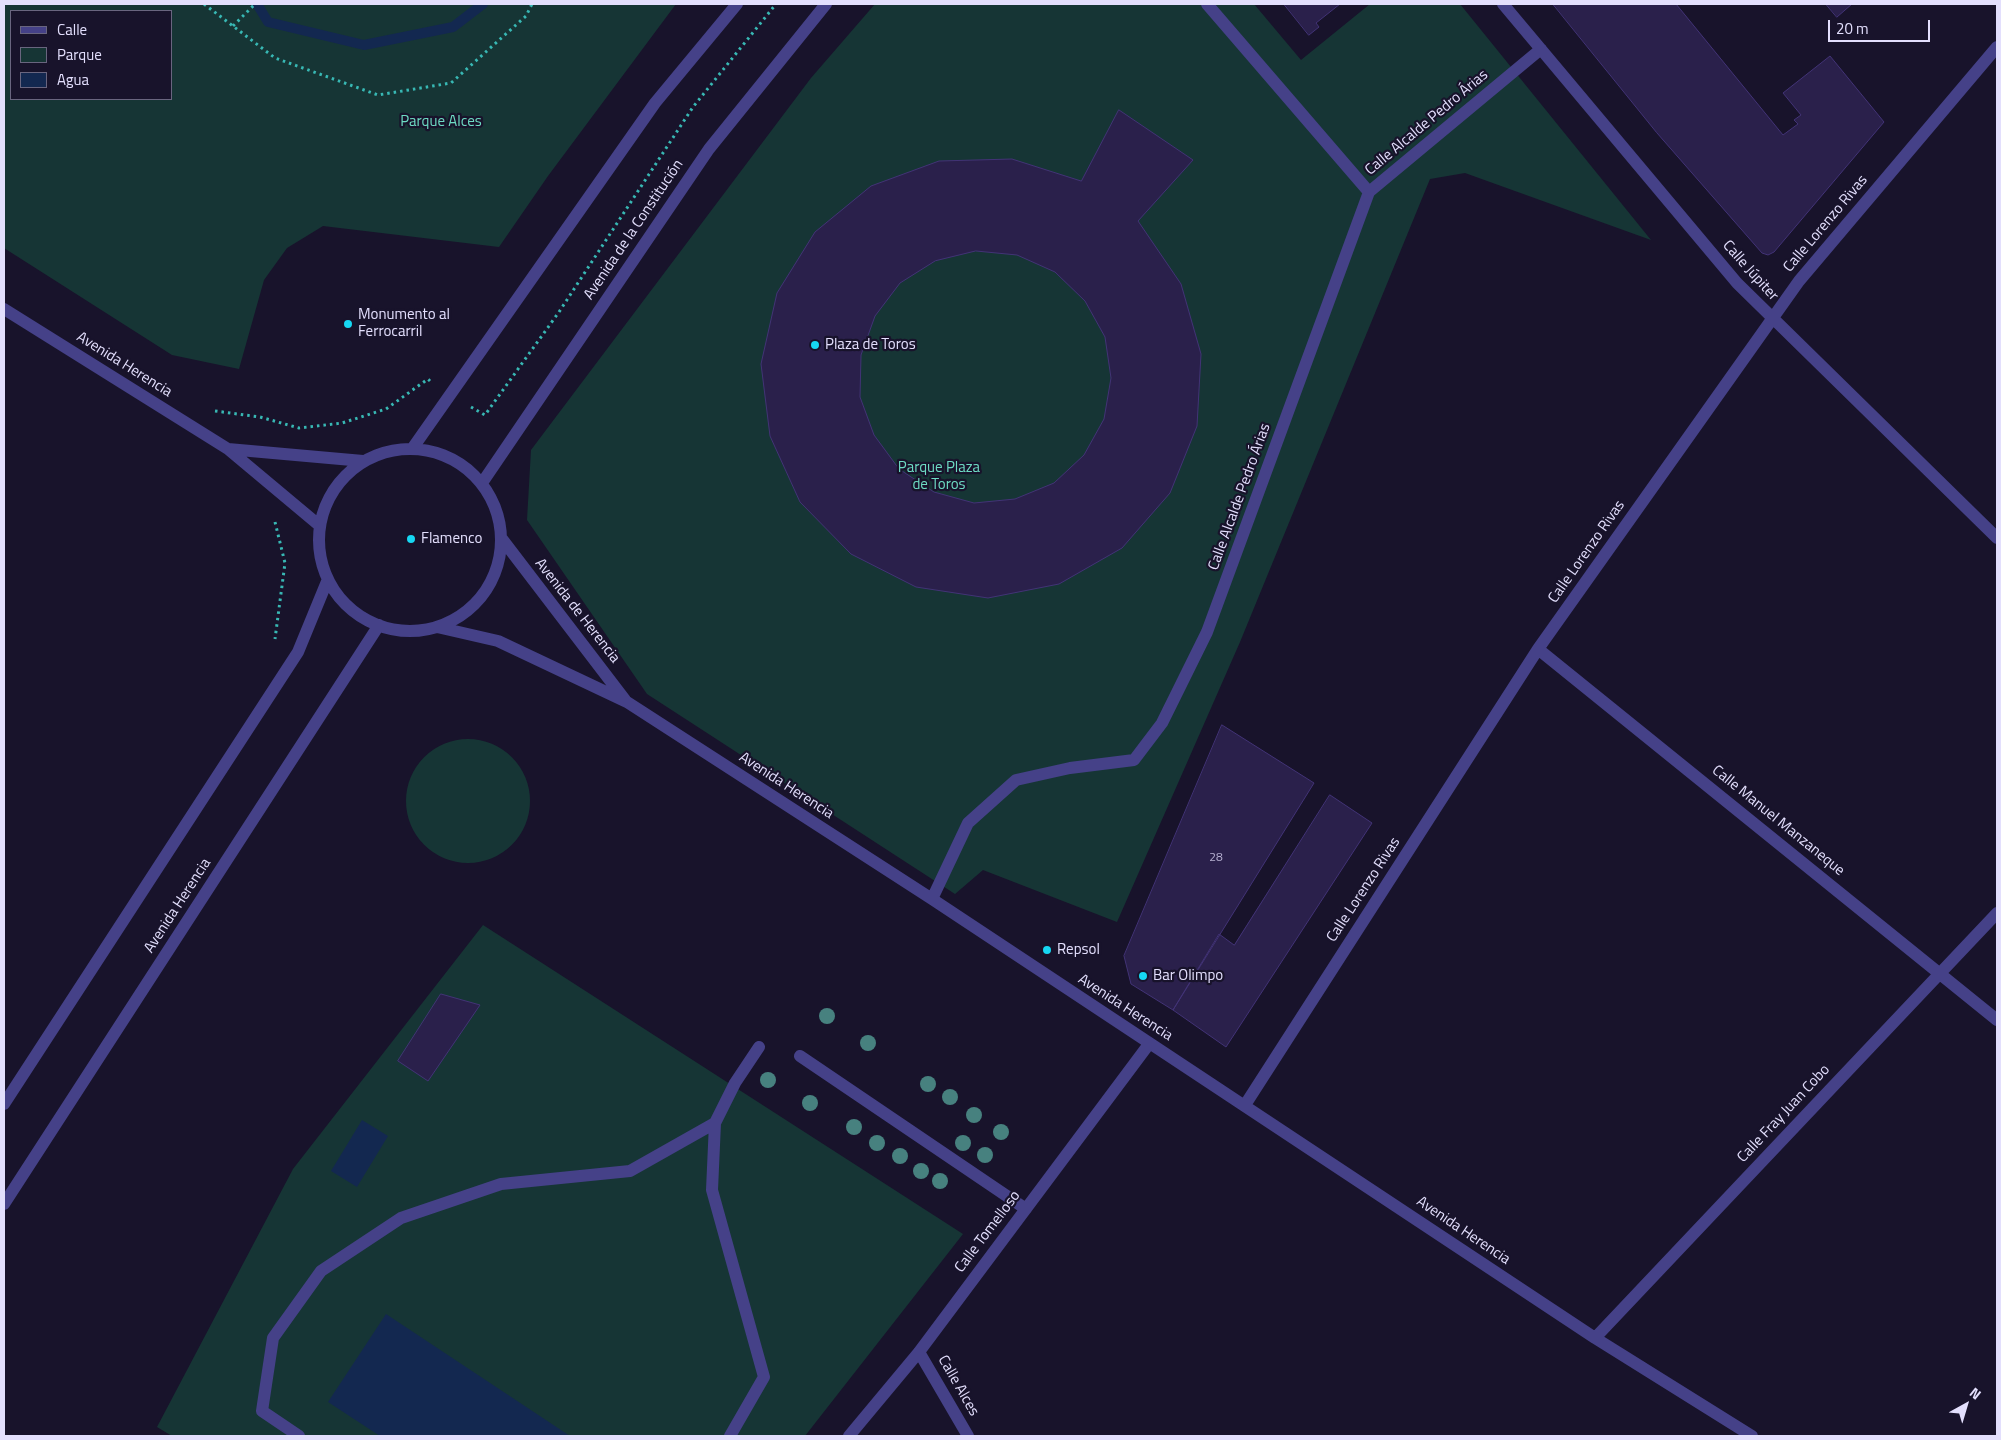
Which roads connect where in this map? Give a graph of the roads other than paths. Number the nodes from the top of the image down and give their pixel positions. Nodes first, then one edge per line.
1 (737, 4) edge
2 (826, 4) edge
3 (1207, 4) edge
4 (1503, 4) edge
5 (1997, 47) edge
6 (1541, 49) junction
7 (1370, 192) junction
8 (4, 309) edge
9 (1772, 319) junction
10 (412, 448) junction
11 (228, 449) junction
12 (363, 461) junction
13 (482, 483) junction
14 (320, 526) junction
15 (1997, 538) edge
16 (502, 539) junction
17 (328, 579) junction
18 (379, 626) junction
19 (437, 627) junction
20 (1538, 649) junction
21 (627, 702) junction
22 (932, 899) junction
23 (1997, 913) edge
24 (1941, 972) junction
25 (1997, 1020) edge
26 (1149, 1044) junction
27 (759, 1047) dead end
28 (800, 1056) dead end
29 (4, 1104) edge
30 (1245, 1105) junction
31 (715, 1123) junction
32 (4, 1204) edge
33 (1026, 1209) junction
34 (1595, 1338) junction
35 (919, 1352) junction
36 (299, 1436) edge
37 (730, 1436) edge
38 (849, 1436) edge
39 (968, 1436) edge
40 (1752, 1436) edge

1 - 10 street
2 - 13 street, Avenida de la Constitución
3 - 7 street
4 - 6 street, Calle Júpiter
5 - 9 street, Calle Lorenzo Rivas
6 - 7 street, Calle Alcalde Pedro Árias
6 - 9 street, Calle Júpiter
7 - 22 street, Calle Alcalde Pedro Árias
8 - 11 street, Avenida Herencia
9 - 15 street, Calle Júpiter
9 - 20 street, Calle Lorenzo Rivas
10 - 12 street, Avenida Herencia
10 - 13 street, Avenida Herencia
11 - 12 street, Avenida Herencia
11 - 14 street, Avenida Herencia
12 - 14 street, Avenida Herencia
13 - 16 street, Avenida Herencia
14 - 17 street, Avenida Herencia
16 - 19 street, Avenida Herencia
16 - 21 street, Avenida de Herencia
17 - 18 street, Avenida Herencia
17 - 29 street
18 - 19 street, Avenida Herencia
18 - 32 street, Avenida Herencia
19 - 21 street, Avenida Herencia
20 - 24 street, Calle Manuel Manzaneque
20 - 30 street, Calle Lorenzo Rivas
21 - 22 street, Avenida Herencia
22 - 26 street, Avenida Herencia
23 - 24 street, Calle Fray Juan Cobo
24 - 25 street, Calle Manuel Manzaneque
24 - 34 street, Calle Fray Juan Cobo
26 - 30 street, Avenida Herencia
26 - 33 street, Calle Tomelloso
27 - 31 street
28 - 33 street
30 - 34 street, Avenida Herencia
31 - 36 street
31 - 37 street
33 - 35 street, Calle Tomelloso
34 - 40 street, Avenida Herencia
35 - 38 street, Calle Tomelloso
35 - 39 street, Calle Alces

